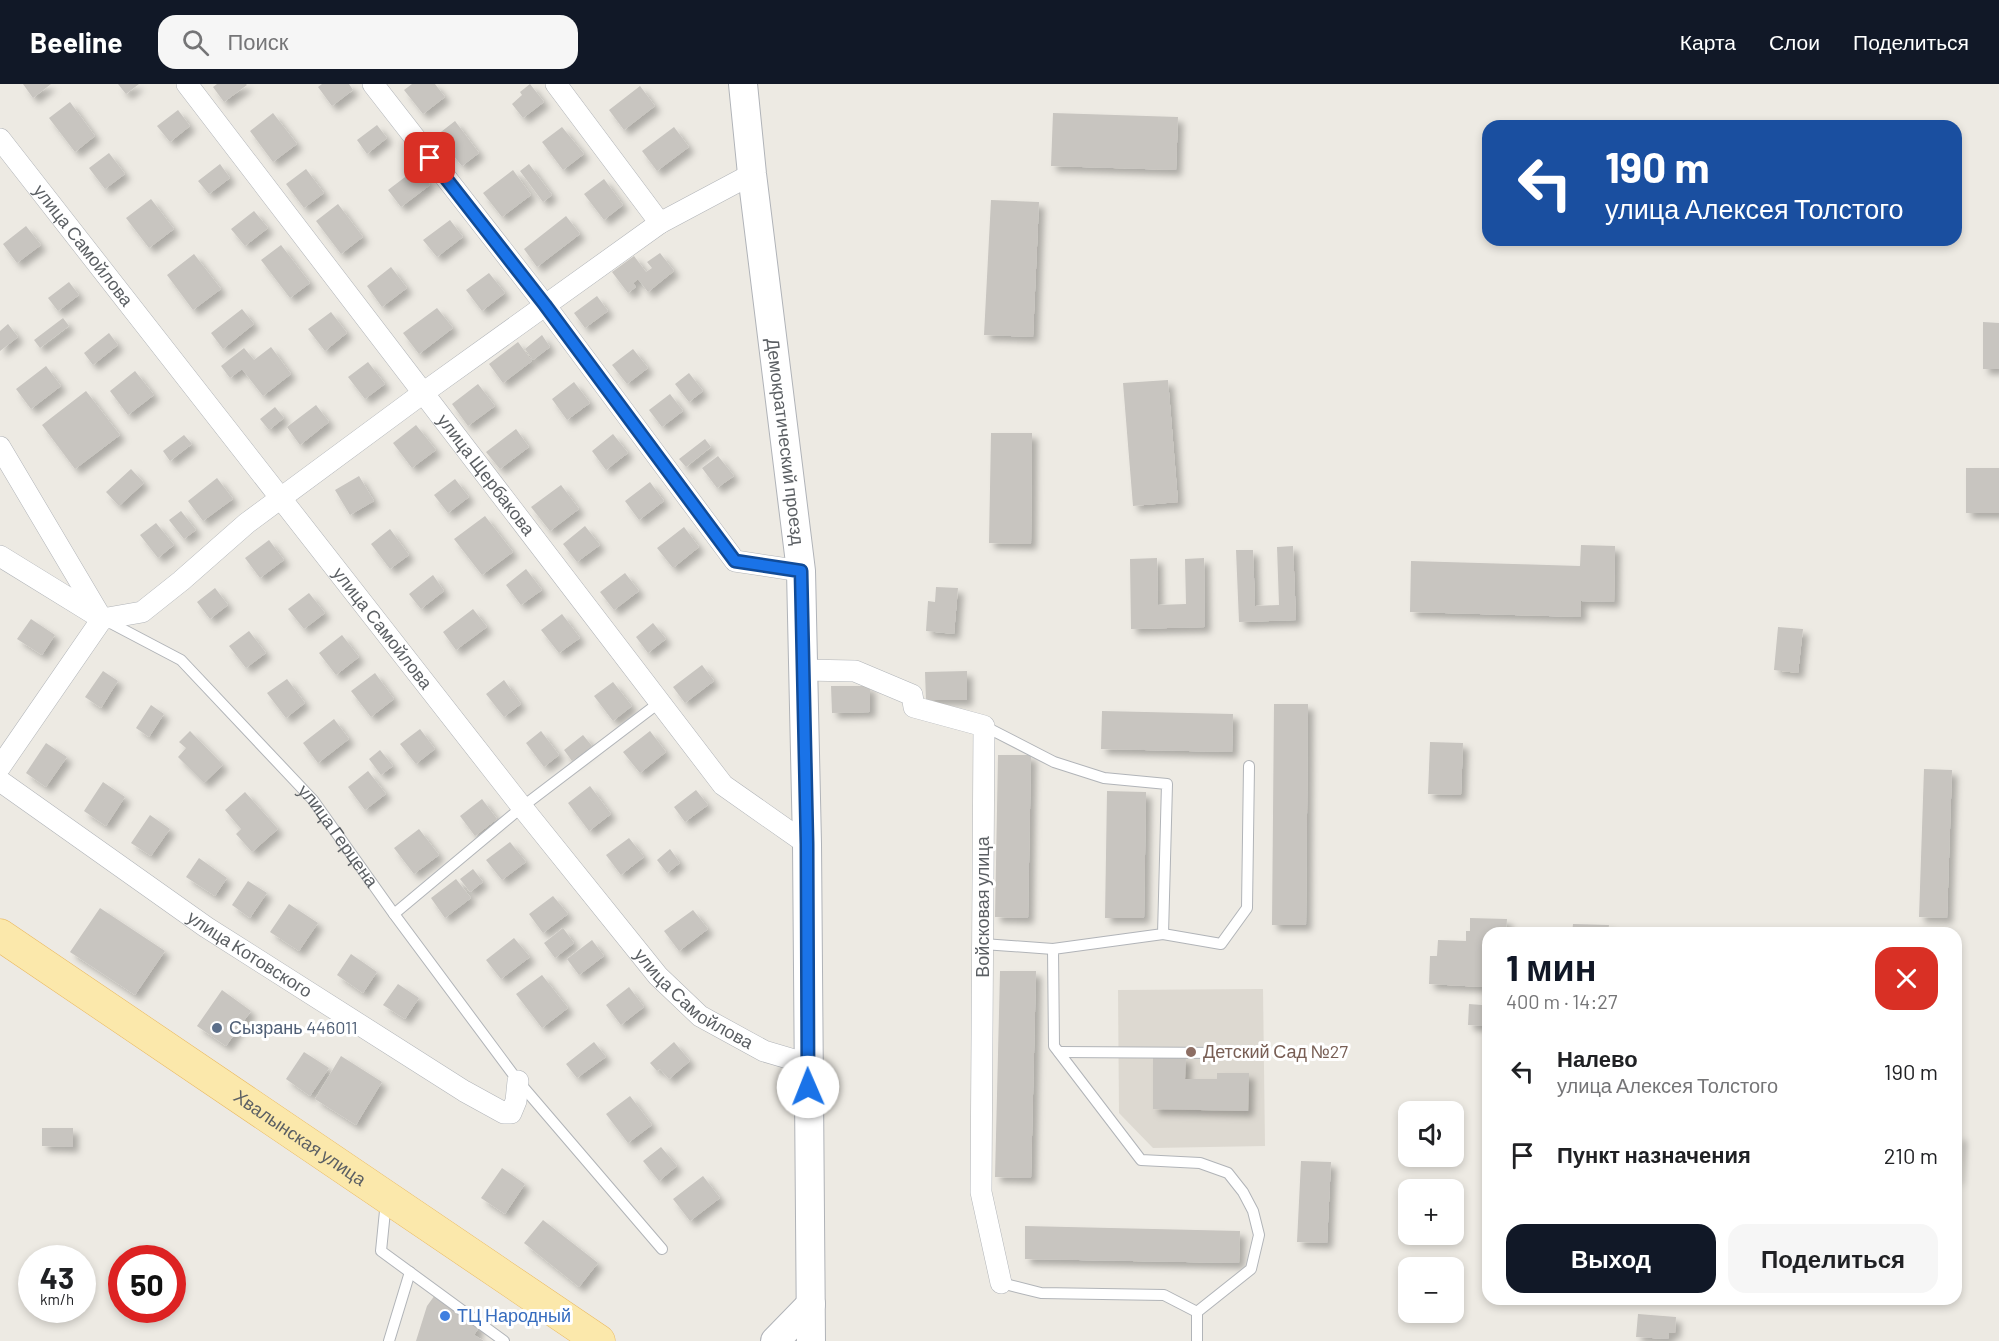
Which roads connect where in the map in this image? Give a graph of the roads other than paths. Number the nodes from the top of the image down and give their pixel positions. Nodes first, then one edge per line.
1 (187, 84) edge
2 (373, 84) edge
3 (556, 84) edge
4 (744, 84) edge
5 (0, 139) edge
6 (752, 174) junction
7 (660, 223) junction
8 (545, 305) junction
9 (423, 393) junction
10 (0, 447) edge
11 (281, 497) junction
12 (0, 556) edge
13 (801, 571) junction
14 (102, 619) junction
15 (803, 670) junction
16 (660, 702) junction
17 (984, 726) junction
18 (1249, 766) dead end
19 (0, 767) edge
20 (0, 782) edge
21 (522, 807) junction
22 (807, 844) junction
23 (394, 914) junction
24 (1163, 934) junction
25 (0, 935) edge
26 (983, 944) junction
27 (1053, 949) junction
28 (1059, 1052) junction
29 (1227, 1053) dead end
30 (808, 1064) junction
31 (518, 1081) junction
32 (387, 1197) junction
33 (662, 1249) dead end
34 (410, 1272) junction
35 (1001, 1283) joint
36 (811, 1304) junction
37 (1197, 1312) junction
38 (389, 1341) edge
39 (504, 1341) edge
40 (599, 1341) edge
41 (775, 1341) edge
42 (811, 1341) edge
43 (1197, 1341) edge

1 - 9 street, улица Щербакова
2 - 8 street
3 - 7 street
4 - 6 main road, Демократический проезд
5 - 11 street, улица Самойлова
6 - 7 street
6 - 13 main road, Демократический проезд
7 - 8 street
8 - 9 street
8 - 13 street
9 - 11 street
9 - 16 street, улица Щербакова
10 - 14 street
11 - 14 street
11 - 21 street, улица Самойлова
12 - 14 street
13 - 15 main road, Демократический проезд
14 - 19 street
14 - 23 lane, улица Герцена
15 - 17 street
15 - 22 main road, Демократический проезд
16 - 21 lane
16 - 22 street, улица Щербакова
17 - 24 lane
17 - 26 street, Войсковая улица
18 - 24 lane
20 - 31 street, улица Котовского
21 - 23 lane
21 - 30 street, улица Самойлова
22 - 30 main road, Демократический проезд
23 - 31 lane, улица Герцена
24 - 27 lane
25 - 32 main road, Хвалынская улица
26 - 27 lane
26 - 35 street, Войсковая улица
27 - 28 lane
28 - 29 lane
28 - 37 lane
30 - 36 main road, Демократический проезд
31 - 33 lane, улица Герцена
32 - 34 lane
32 - 40 main road, Хвалынская улица
34 - 38 lane
34 - 39 lane
35 - 37 lane
36 - 41 main road
36 - 42 main road, Демократический проезд
37 - 43 lane

